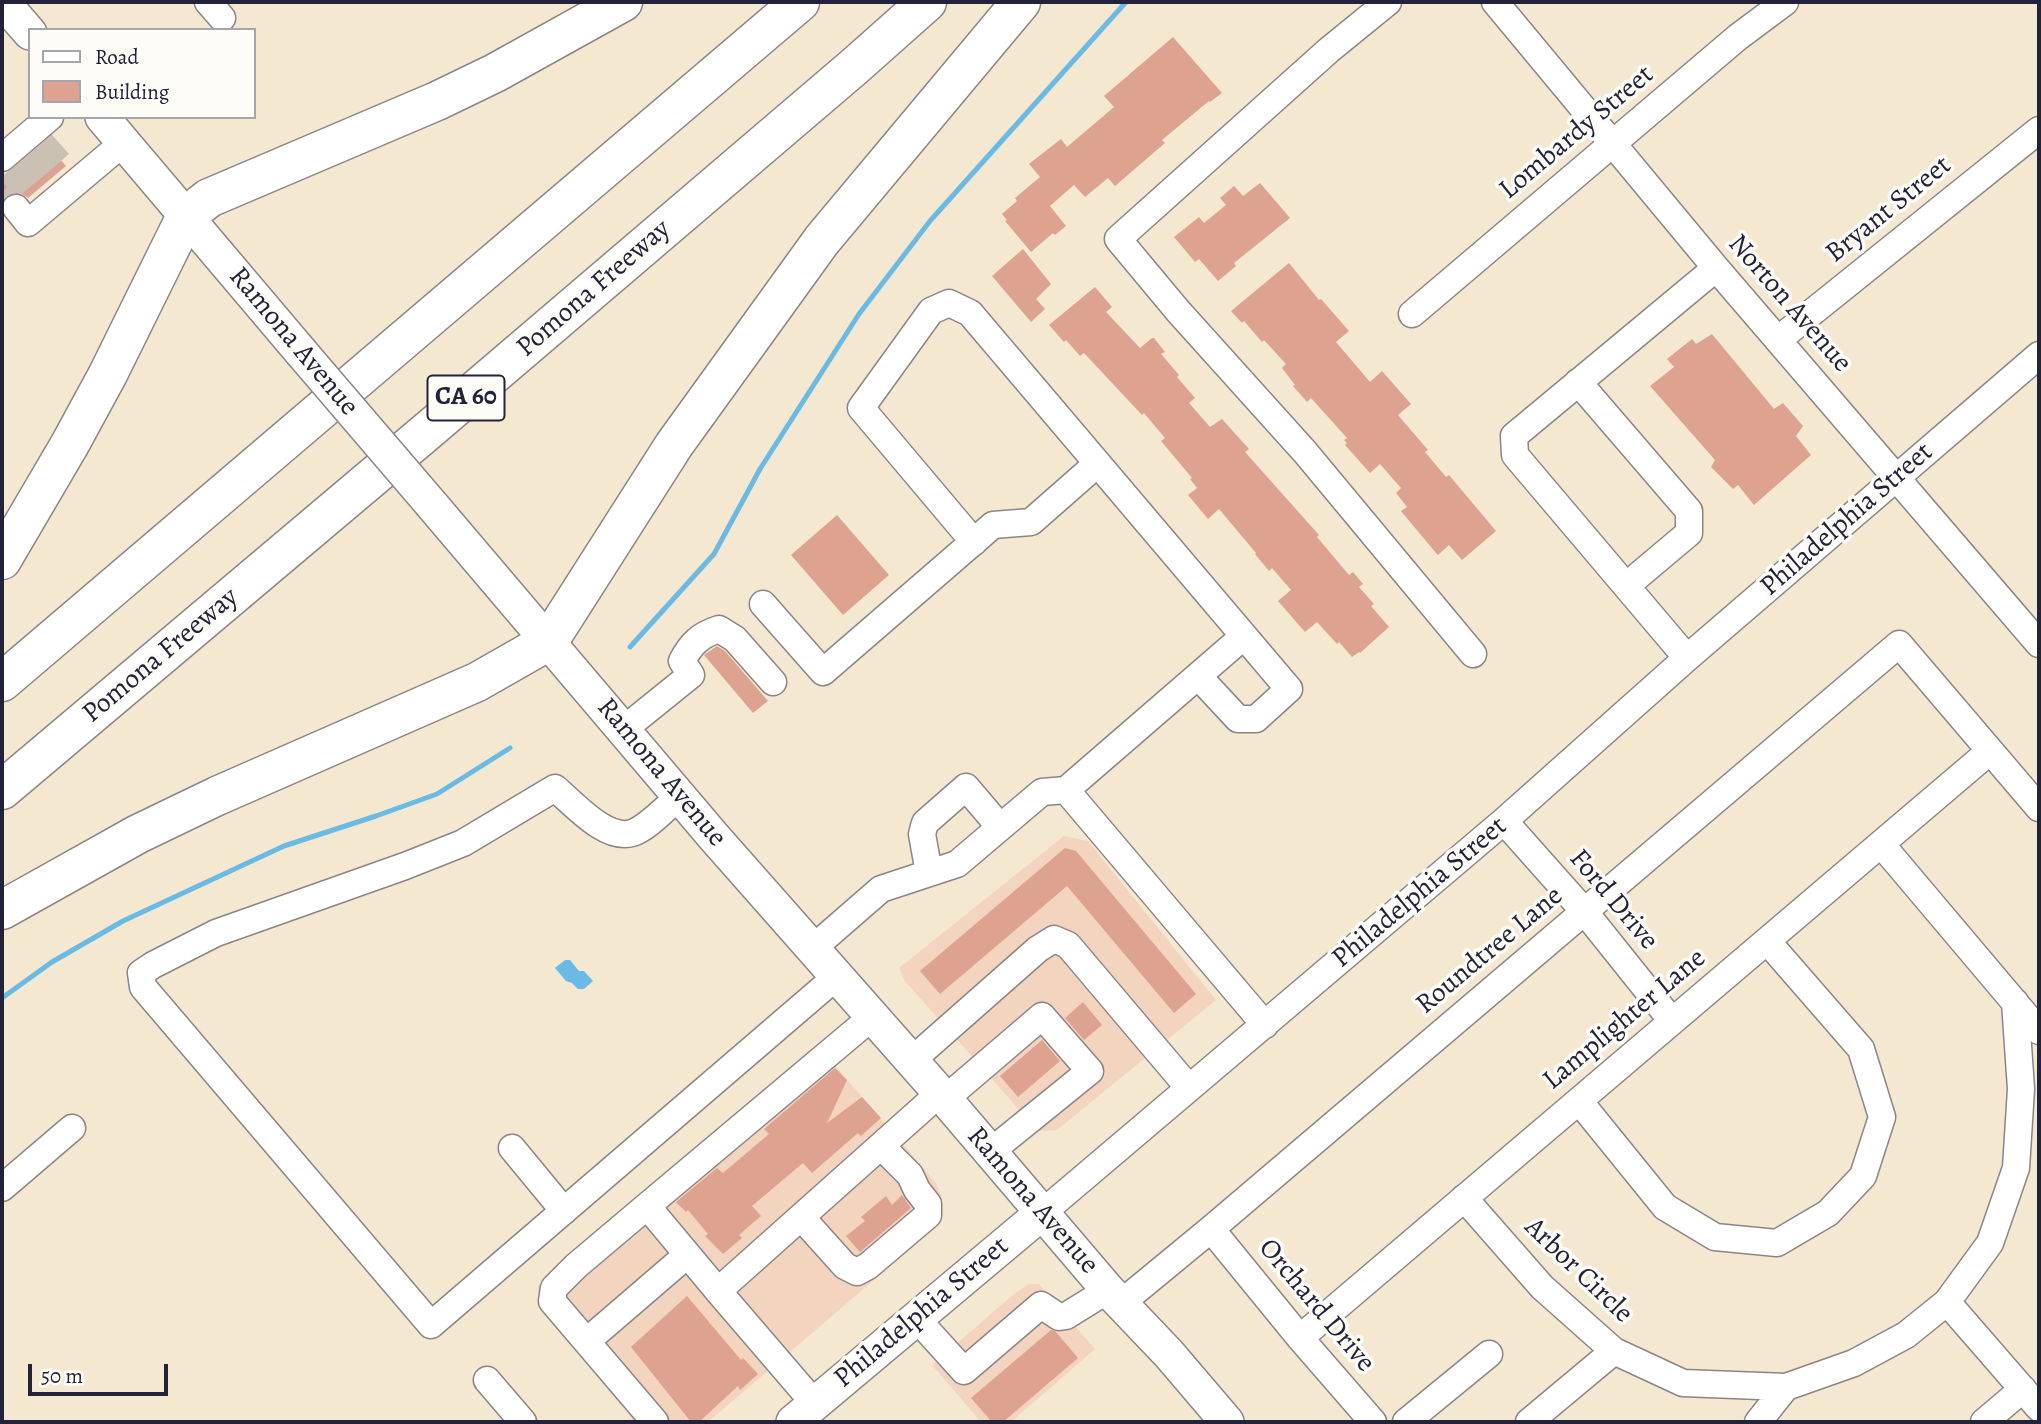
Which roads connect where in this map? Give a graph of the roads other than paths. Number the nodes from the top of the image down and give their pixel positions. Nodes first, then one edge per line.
1 (4, 2) edge
2 (623, 2) edge
3 (800, 2) edge
4 (927, 2) edge
5 (1021, 2) edge
6 (1388, 2) edge
7 (1494, 2) edge
8 (1785, 2) edge
9 (28, 31) edge
10 (104, 119) edge
11 (2039, 130) edge
12 (123, 142) junction
13 (1613, 145) junction
14 (48, 192) dead end
15 (186, 216) junction
16 (1716, 268) junction
17 (1412, 314) dead end
18 (1779, 339) junction
19 (2039, 355) edge
20 (1578, 382) junction
21 (1097, 464) junction
22 (1897, 477) junction
23 (974, 542) junction
24 (2, 560) edge
25 (1626, 586) junction
26 (763, 604) dead end
27 (1244, 636) junction
28 (549, 641) junction
29 (2039, 644) edge
30 (1473, 654) dead end
31 (1687, 658) junction
32 (1198, 676) junction
33 (2, 682) edge
34 (773, 682) dead end
35 (624, 729) junction
36 (1990, 751) junction
37 (2, 790) edge
38 (1066, 790) junction
39 (680, 796) junction
40 (2039, 808) edge
41 (1504, 821) junction
42 (1000, 827) junction
43 (1881, 844) junction
44 (929, 873) junction
45 (2, 910) edge
46 (1584, 911) junction
47 (1767, 941) junction
48 (812, 948) junction
49 (836, 976) junction
50 (2015, 1002) junction
51 (872, 1017) junction
52 (1672, 1021) junction
53 (1265, 1025) junction
54 (2039, 1031) edge
55 (911, 1061) junction
56 (1189, 1088) junction
57 (942, 1096) junction
58 (1579, 1101) junction
59 (72, 1128) dead end
60 (881, 1146) junction
61 (512, 1148) dead end
62 (990, 1152) junction
63 (2, 1188) edge
64 (1464, 1198) junction
65 (647, 1206) junction
66 (564, 1211) junction
67 (1042, 1213) junction
68 (801, 1217) junction
69 (1211, 1229) junction
70 (687, 1255) junction
71 (718, 1291) junction
72 (1114, 1297) junction
73 (1947, 1302) junction
74 (916, 1318) junction
75 (1300, 1338) junction
76 (587, 1341) junction
77 (1614, 1350) junction
78 (1489, 1354) dead end
79 (487, 1380) dead end
80 (1786, 1387) junction
81 (2031, 1399) edge
82 (804, 1413) edge
83 (523, 1422) edge
84 (655, 1422) edge
85 (1227, 1422) edge
86 (1373, 1422) edge
87 (1406, 1422) edge
88 (1529, 1422) edge
89 (1758, 1422) edge
90 (1984, 1422) edge

1 - 9 main road
2 - 15 highway
3 - 33 highway
4 - 37 highway, Pomona Freeway / CA 60
5 - 28 highway
6 - 30 street
7 - 13 street, Norton Avenue
8 - 13 street, Lombardy Street
10 - 12 main road, Ramona Avenue
11 - 18 street, Bryant Street
12 - 14 street
12 - 15 main road, Ramona Avenue
13 - 16 street, Norton Avenue
13 - 17 street, Lombardy Street
15 - 24 highway
15 - 28 main road, Ramona Avenue, bridge
16 - 18 street, Norton Avenue
16 - 20 street
18 - 22 street, Norton Avenue
19 - 22 street, Philadelphia Street
20 - 25 street
20 - 25 street
21 - 23 street
21 - 23 street
21 - 27 street
22 - 29 street, Norton Avenue
22 - 31 street, Philadelphia Street
23 - 26 street
25 - 31 street
27 - 32 street
27 - 32 street
28 - 35 main road, Ramona Avenue
28 - 45 highway
31 - 41 street, Philadelphia Street
32 - 38 street
34 - 35 street
35 - 39 main road, Ramona Avenue
36 - 40 street
36 - 43 street, Lamplighter Lane
36 - 46 street, Roundtree Lane
38 - 42 street
38 - 53 street
39 - 48 main road, Ramona Avenue
39 - 66 street
41 - 46 street, Ford Drive
41 - 53 street, Philadelphia Street
42 - 44 street
42 - 44 street
43 - 47 street, Lamplighter Lane
43 - 50 street
44 - 48 street
46 - 52 street, Ford Drive
46 - 69 street, Roundtree Lane
47 - 52 street, Lamplighter Lane
47 - 58 street
48 - 49 main road, Ramona Avenue
49 - 51 main road, Ramona Avenue
49 - 66 street
50 - 54 street
50 - 73 street, Arbor Circle
51 - 55 main road, Ramona Avenue
51 - 65 street
52 - 58 street, Lamplighter Lane
53 - 56 street, Philadelphia Street
55 - 56 street
55 - 57 main road, Ramona Avenue
56 - 67 street, Philadelphia Street
57 - 60 street
57 - 62 main road, Ramona Avenue
57 - 62 street
58 - 64 street, Lamplighter Lane
59 - 63 street
60 - 68 street
60 - 68 street
61 - 66 street
62 - 67 main road, Ramona Avenue
64 - 75 street, Lamplighter Lane
64 - 77 street, Arbor Circle
65 - 70 street
65 - 76 street
67 - 72 main road, Ramona Avenue
67 - 74 main road, Philadelphia Street
68 - 71 street
69 - 72 street, Roundtree Lane
69 - 75 street, Orchard Drive
70 - 71 street
70 - 76 street
71 - 82 street
72 - 74 street, Roundtree Lane
72 - 85 main road, Ramona Avenue
73 - 80 street, Arbor Circle
73 - 81 street
74 - 82 main road, Philadelphia Street
75 - 86 street, Orchard Drive
76 - 84 street
77 - 80 street, Arbor Circle
77 - 88 street
78 - 87 street
79 - 83 street
80 - 89 street
81 - 90 street

